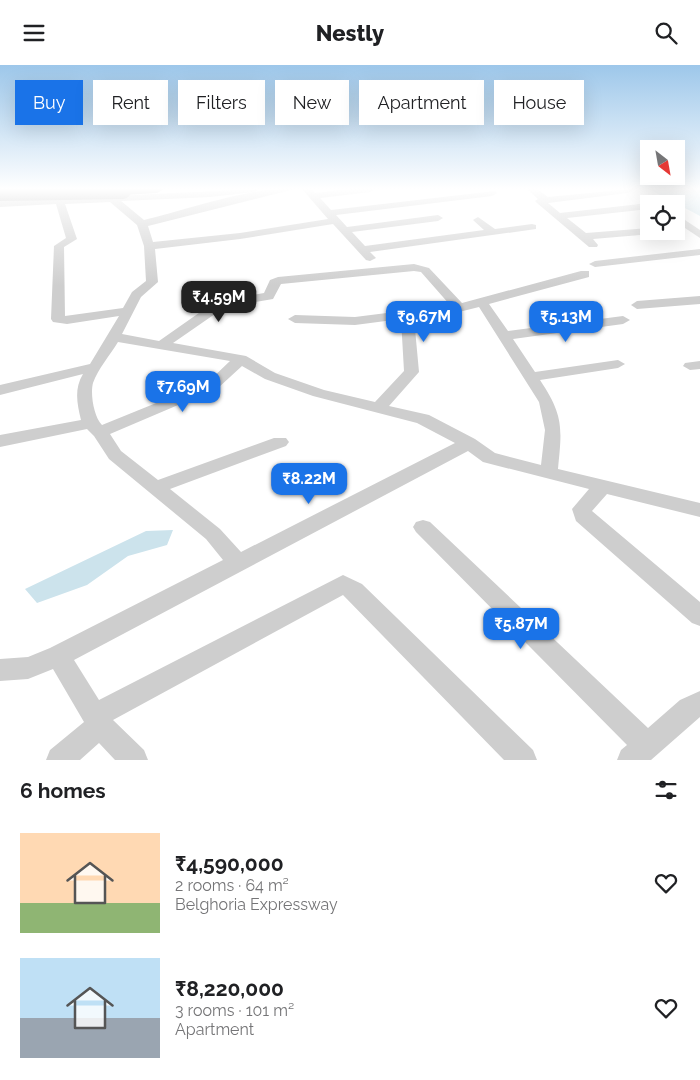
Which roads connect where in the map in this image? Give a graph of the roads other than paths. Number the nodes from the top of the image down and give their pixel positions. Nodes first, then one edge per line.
1 (66, 221) edge
2 (140, 221) edge
3 (152, 221) edge
4 (311, 221) edge
5 (337, 221) edge
6 (417, 221) edge
7 (480, 221) edge
8 (564, 221) edge
9 (685, 223) edge
10 (142, 224) junction
11 (532, 227) dead end
12 (345, 230) junction
13 (696, 231) edge
14 (492, 232) junction
15 (640, 232) edge
16 (582, 237) junction
17 (593, 245) dead end
18 (149, 246) junction
19 (364, 249) junction
20 (700, 252) edge
21 (595, 264) dead end
22 (379, 270) junction
23 (585, 273) dead end
24 (700, 300) edge
25 (482, 302) junction
26 (638, 305) dead end
27 (459, 308) junction
28 (129, 311) junction
29 (407, 316) junction
30 (295, 319) dead end
31 (623, 320) dead end
32 (505, 336) junction
33 (113, 337) junction
34 (163, 344) junction
35 (241, 359) junction
36 (618, 365) dead end
37 (95, 367) junction
38 (532, 377) junction
39 (0, 390) edge
40 (379, 407) junction
41 (95, 428) junction
42 (0, 441) edge
43 (280, 442) dead end
44 (469, 443) junction
45 (548, 473) junction
46 (602, 487) junction
47 (154, 488) junction
48 (700, 509) edge
49 (423, 527) dead end
50 (238, 563) junction
51 (700, 616) edge
52 (58, 656) junction
53 (0, 670) edge
54 (698, 706) edge
55 (97, 720) junction
56 (638, 752) edge
57 (60, 760) edge
58 (134, 760) edge
59 (523, 760) edge

1 - 28 street
2 - 10 street
3 - 10 street
4 - 18 street
5 - 12 street
6 - 12 street
7 - 14 street
8 - 16 street
9 - 13 street
10 - 18 street
11 - 14 street
12 - 19 street
14 - 19 street
15 - 16 street
16 - 17 street
18 - 28 street
19 - 22 street
20 - 21 street
22 - 27 street
22 - 34 street
23 - 25 street
24 - 26 street
25 - 27 street
25 - 32 street
27 - 29 street
28 - 33 street
29 - 30 street
29 - 40 street
31 - 32 street
32 - 38 street
33 - 34 street
33 - 37 street
34 - 35 street
35 - 40 street
35 - 41 street
36 - 38 street
37 - 39 street
37 - 41 street
38 - 45 street
40 - 44 street
41 - 42 street
41 - 47 street
43 - 47 street
44 - 45 street
44 - 50 street
45 - 46 street
46 - 48 street
46 - 51 street
47 - 50 street
49 - 56 street
50 - 52 street
52 - 53 street
52 - 55 street
54 - 56 street
55 - 57 street
55 - 58 street
55 - 59 street

